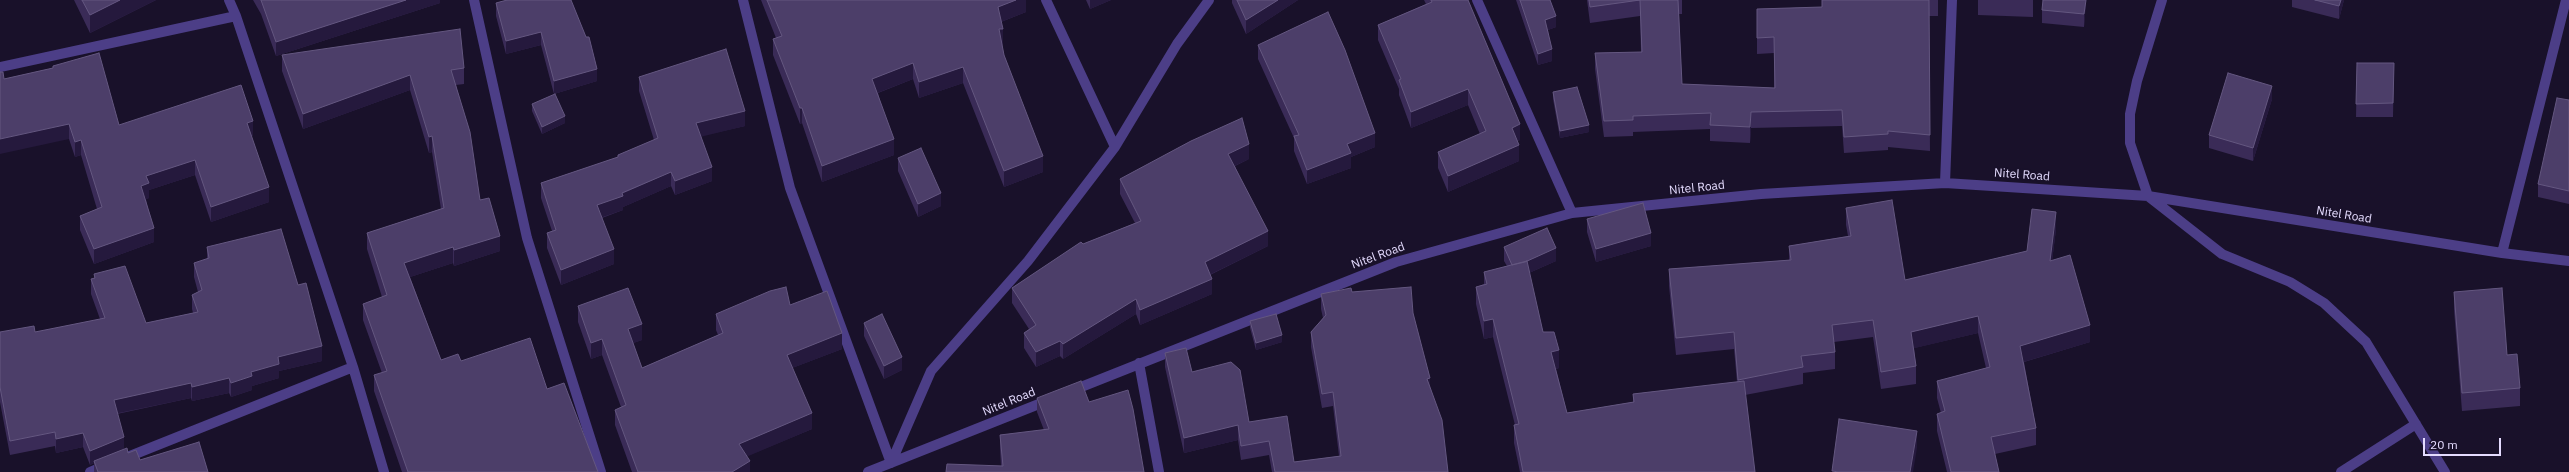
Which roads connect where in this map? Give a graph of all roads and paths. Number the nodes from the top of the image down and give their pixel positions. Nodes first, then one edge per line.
1 (228, 0) edge
2 (474, 0) edge
3 (743, 0) edge
4 (1046, 0) edge
5 (1209, 0) edge
6 (1477, 0) edge
7 (1952, 0) edge
8 (2162, 0) edge
9 (2566, 0) edge
10 (236, 16) junction
11 (0, 67) edge
12 (1115, 147) junction
13 (1945, 183) junction
14 (2148, 196) junction
15 (1572, 213) junction
16 (2502, 253) junction
17 (2569, 261) edge
18 (1139, 363) junction
19 (353, 367) junction
20 (2416, 424) junction
21 (891, 463) junction
22 (90, 472) edge
23 (384, 472) edge
24 (601, 472) edge
25 (868, 472) edge
26 (1159, 472) edge
27 (2342, 472) edge
28 (2445, 472) edge

1 - 10 street
2 - 24 street
3 - 21 street
4 - 12 street
5 - 12 street
6 - 15 street
7 - 13 street
8 - 14 street
9 - 16 street
10 - 11 street
10 - 19 street
12 - 21 street
13 - 14 street, Nitel Road
13 - 15 street, Nitel Road
14 - 16 street, Nitel Road
14 - 20 street
15 - 18 street, Nitel Road
16 - 17 street, Nitel Road
18 - 21 street, Nitel Road
18 - 26 street
19 - 22 street
19 - 23 street
20 - 27 street
20 - 28 street
21 - 25 street, Nitel Road

